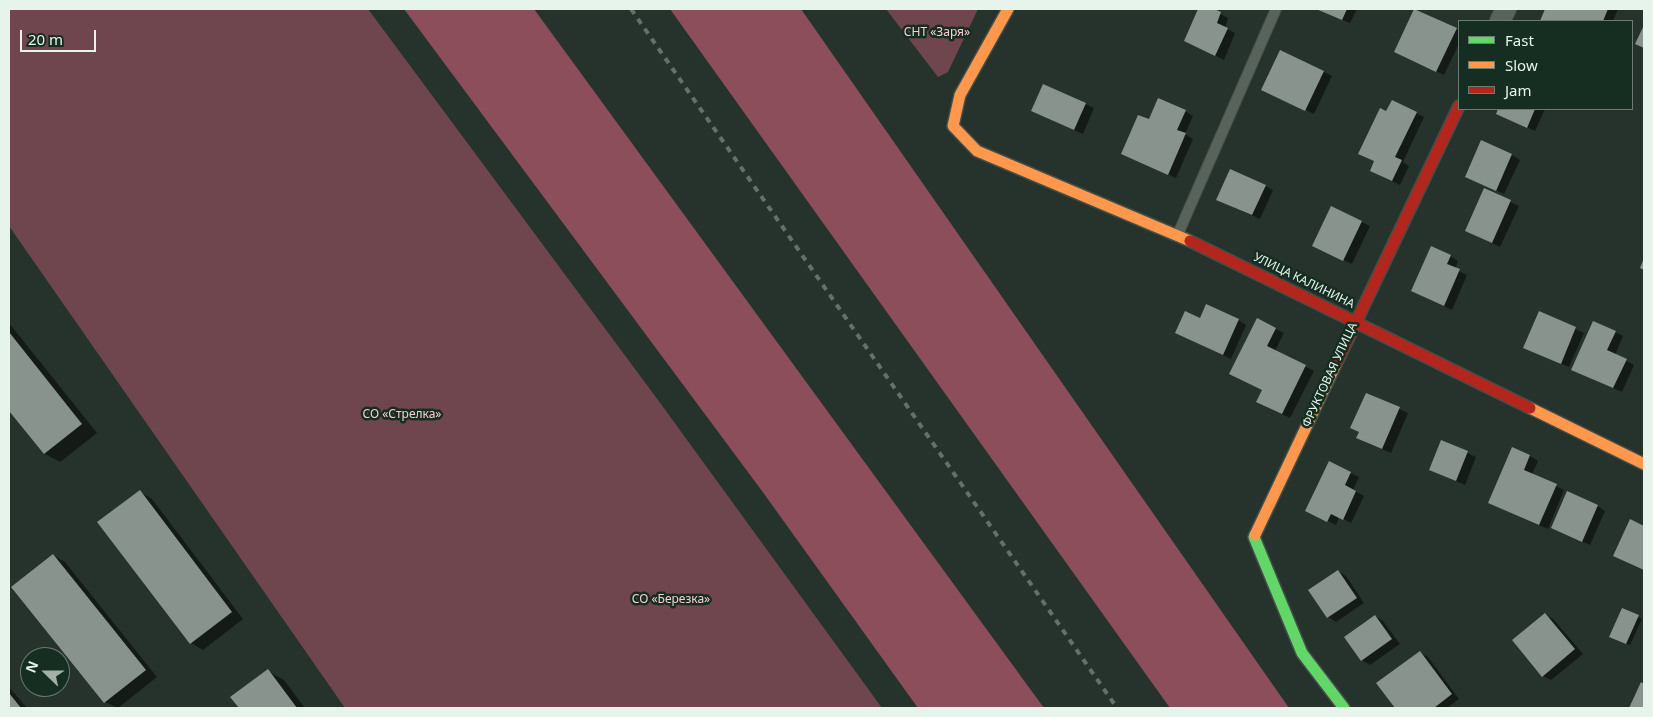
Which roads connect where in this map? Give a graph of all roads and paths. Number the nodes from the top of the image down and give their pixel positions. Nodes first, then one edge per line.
1 (1008, 9) edge
2 (1276, 9) edge
3 (1458, 108) edge
4 (1178, 235) junction
5 (1356, 322) junction
6 (1644, 464) edge
7 (1344, 708) edge

1 - 4 street, УЛИЦА КАЛИНИНА
2 - 4 lane
3 - 5 street, ФРУКТОВАЯ УЛИЦА
4 - 5 street, УЛИЦА КАЛИНИНА
5 - 6 street, УЛИЦА КАЛИНИНА
5 - 7 street, ФРУКТОВАЯ УЛИЦА

